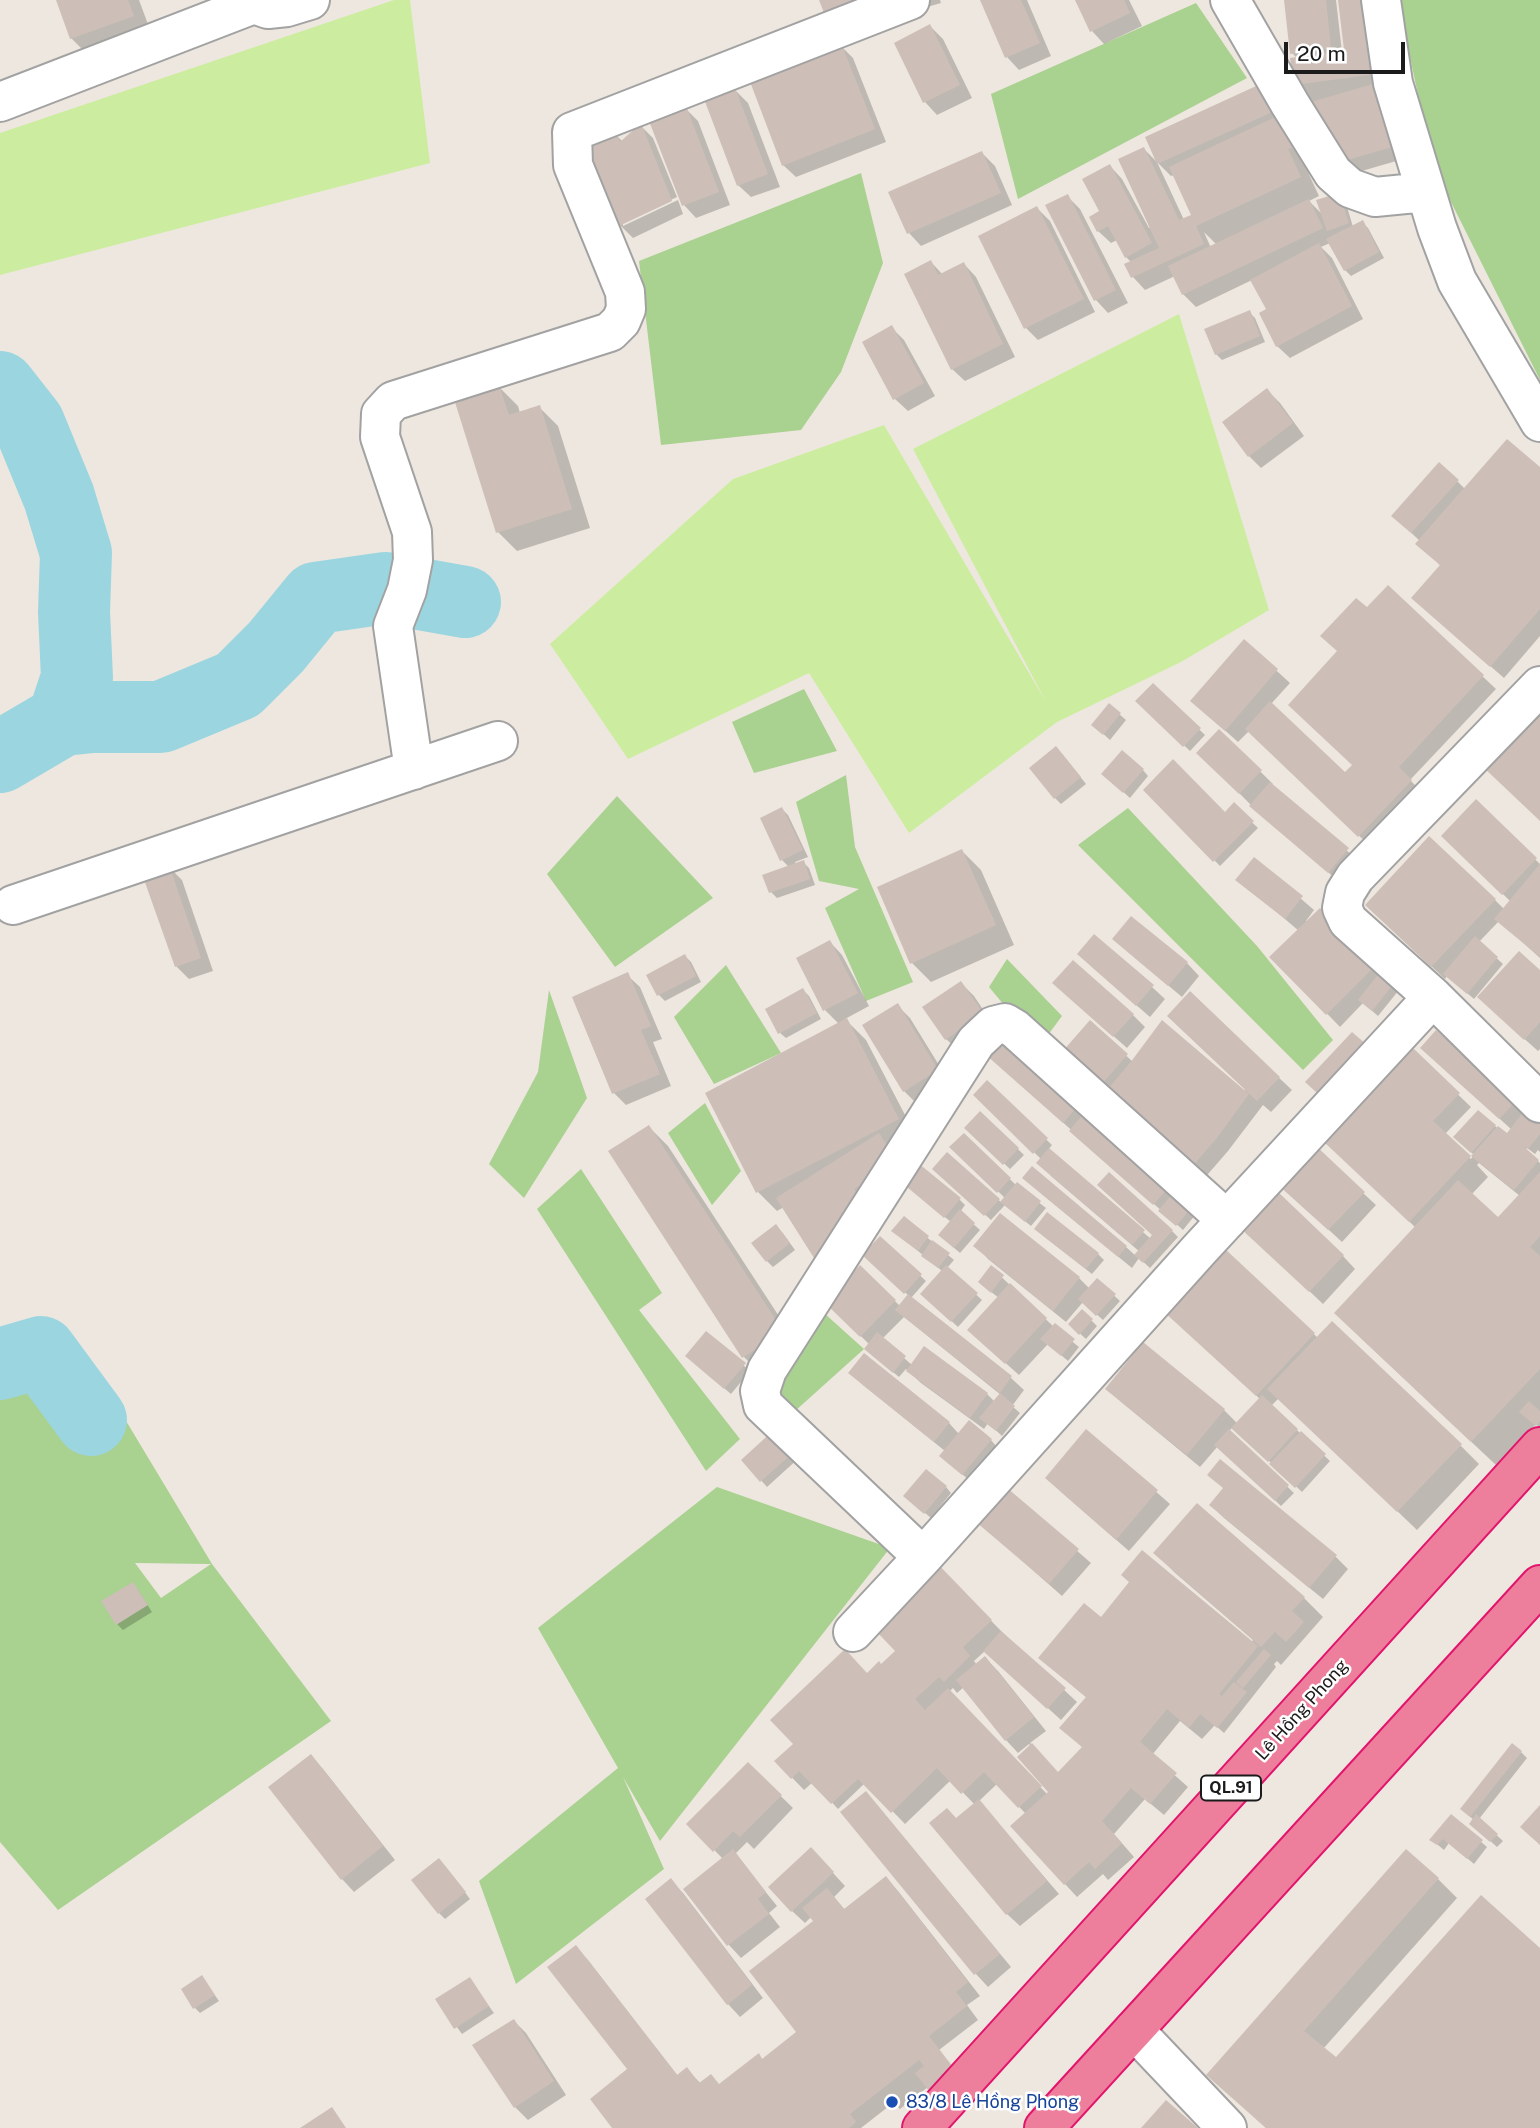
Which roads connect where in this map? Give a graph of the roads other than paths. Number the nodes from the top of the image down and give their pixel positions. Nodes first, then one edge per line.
1 (310, 0) edge
2 (909, 0) edge
3 (1230, 0) edge
4 (1381, 0) edge
5 (254, 2) edge
6 (868, 8) edge
7 (0, 102) edge
8 (1426, 192) junction
9 (1540, 422) edge
10 (1540, 686) edge
11 (498, 741) dead end
12 (414, 771) junction
13 (13, 905) dead end
14 (1433, 997) junction
15 (1534, 1085) edge
16 (1227, 1220) junction
17 (1540, 1447) edge
18 (923, 1557) junction
19 (1540, 1585) edge
20 (853, 1632) dead end
21 (1134, 2030) junction
22 (922, 2128) edge
23 (1044, 2128) edge
24 (1227, 2128) edge

1 - 5 street
2 - 6 street
3 - 8 street
4 - 8 street
5 - 7 street
6 - 12 street
8 - 9 street
10 - 14 street
11 - 12 street
12 - 13 street
14 - 15 street
14 - 16 street
16 - 18 street
16 - 18 street
17 - 22 highway, Lê Hồng Phong / QL.91
18 - 20 street
19 - 21 highway
21 - 23 highway
21 - 24 street

